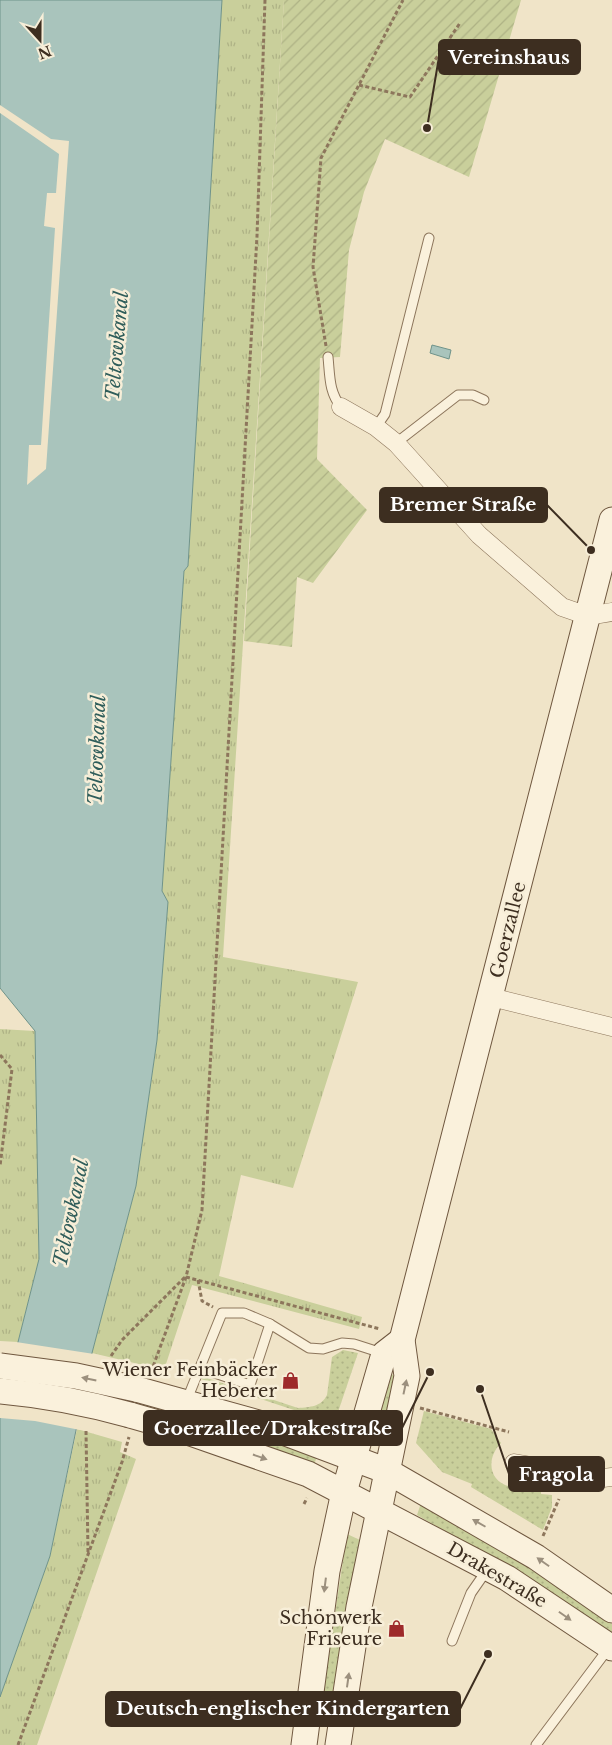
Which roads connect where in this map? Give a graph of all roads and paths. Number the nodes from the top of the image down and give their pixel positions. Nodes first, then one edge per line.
1 (265, 0) edge
2 (403, 0) edge
3 (460, 23) dead end
4 (359, 85) junction
5 (429, 238) dead end
6 (328, 357) joint
7 (484, 400) dead end
8 (341, 407) joint
9 (376, 427) junction
10 (396, 443) junction
11 (612, 520) edge
12 (612, 612) edge
13 (588, 616) junction
14 (491, 997) junction
15 (612, 1027) edge
16 (0, 1055) edge
17 (2, 1153) edge
18 (0, 1166) edge
19 (186, 1277) junction
20 (198, 1280) junction
21 (222, 1313) junction
22 (270, 1324) junction
23 (389, 1341) junction
24 (111, 1356) dead end
25 (0, 1366) edge
26 (200, 1368) junction
27 (144, 1381) junction
28 (0, 1391) edge
29 (186, 1402) junction
30 (419, 1407) dead end
31 (130, 1425) junction
32 (86, 1431) dead end
33 (509, 1432) dead end
34 (354, 1458) junction
35 (514, 1463) dead end
36 (387, 1471) junction
37 (612, 1477) edge
38 (344, 1492) junction
39 (307, 1498) dead end
40 (559, 1499) dead end
41 (304, 1504) dead end
42 (378, 1509) junction
43 (543, 1536) dead end
44 (88, 1555) junction
45 (488, 1568) junction
46 (612, 1610) edge
47 (452, 1641) dead end
48 (611, 1647) edge
49 (309, 1713) junction
50 (343, 1716) junction
51 (18, 1745) edge
52 (304, 1745) edge
53 (338, 1745) edge
54 (536, 1745) edge

1 - 19 path
2 - 4 path
3 - 4 path
4 - 6 path
5 - 9 lane
6 - 8 lane
7 - 10 lane
8 - 9 street
9 - 10 street
10 - 13 street
11 - 13 main road, Goerzallee
12 - 13 street
13 - 14 main road, Goerzallee
14 - 15 street
14 - 23 main road, Goerzallee
16 - 17 path
17 - 18 path
19 - 20 path
19 - 24 path
19 - 27 path
20 - 21 path
20 - 23 path
21 - 22 lane
21 - 26 lane
22 - 23 lane
22 - 26 lane
23 - 34 main road, Goerzallee
36 -> 23 main road, Goerzallee
27 -> 25 main road, Drakestraße, bridge
26 - 29 lane
27 - 29 main road, Drakestraße
28 - 31 main road, Drakestraße, bridge
29 - 34 main road, Drakestraße
30 - 33 path
31 -> 38 main road, Drakestraße
31 - 44 path
32 - 44 path
34 - 36 main road, Drakestraße
34 - 38 main road, Goerzallee
35 - 37 street
36 - 42 main road, Goerzallee
46 -> 36 main road, Drakestraße
38 - 42 main road, Drakestraße
38 -> 49 main road, Goerzallee
39 - 41 path
40 - 43 path
42 - 45 main road, Drakestraße
50 -> 42 main road, Goerzallee
44 - 51 path
45 - 47 lane
45 -> 48 main road, Drakestraße
48 - 54 lane
49 - 50 lane
49 - 52 main road, Goerzallee
50 - 53 main road, Goerzallee

